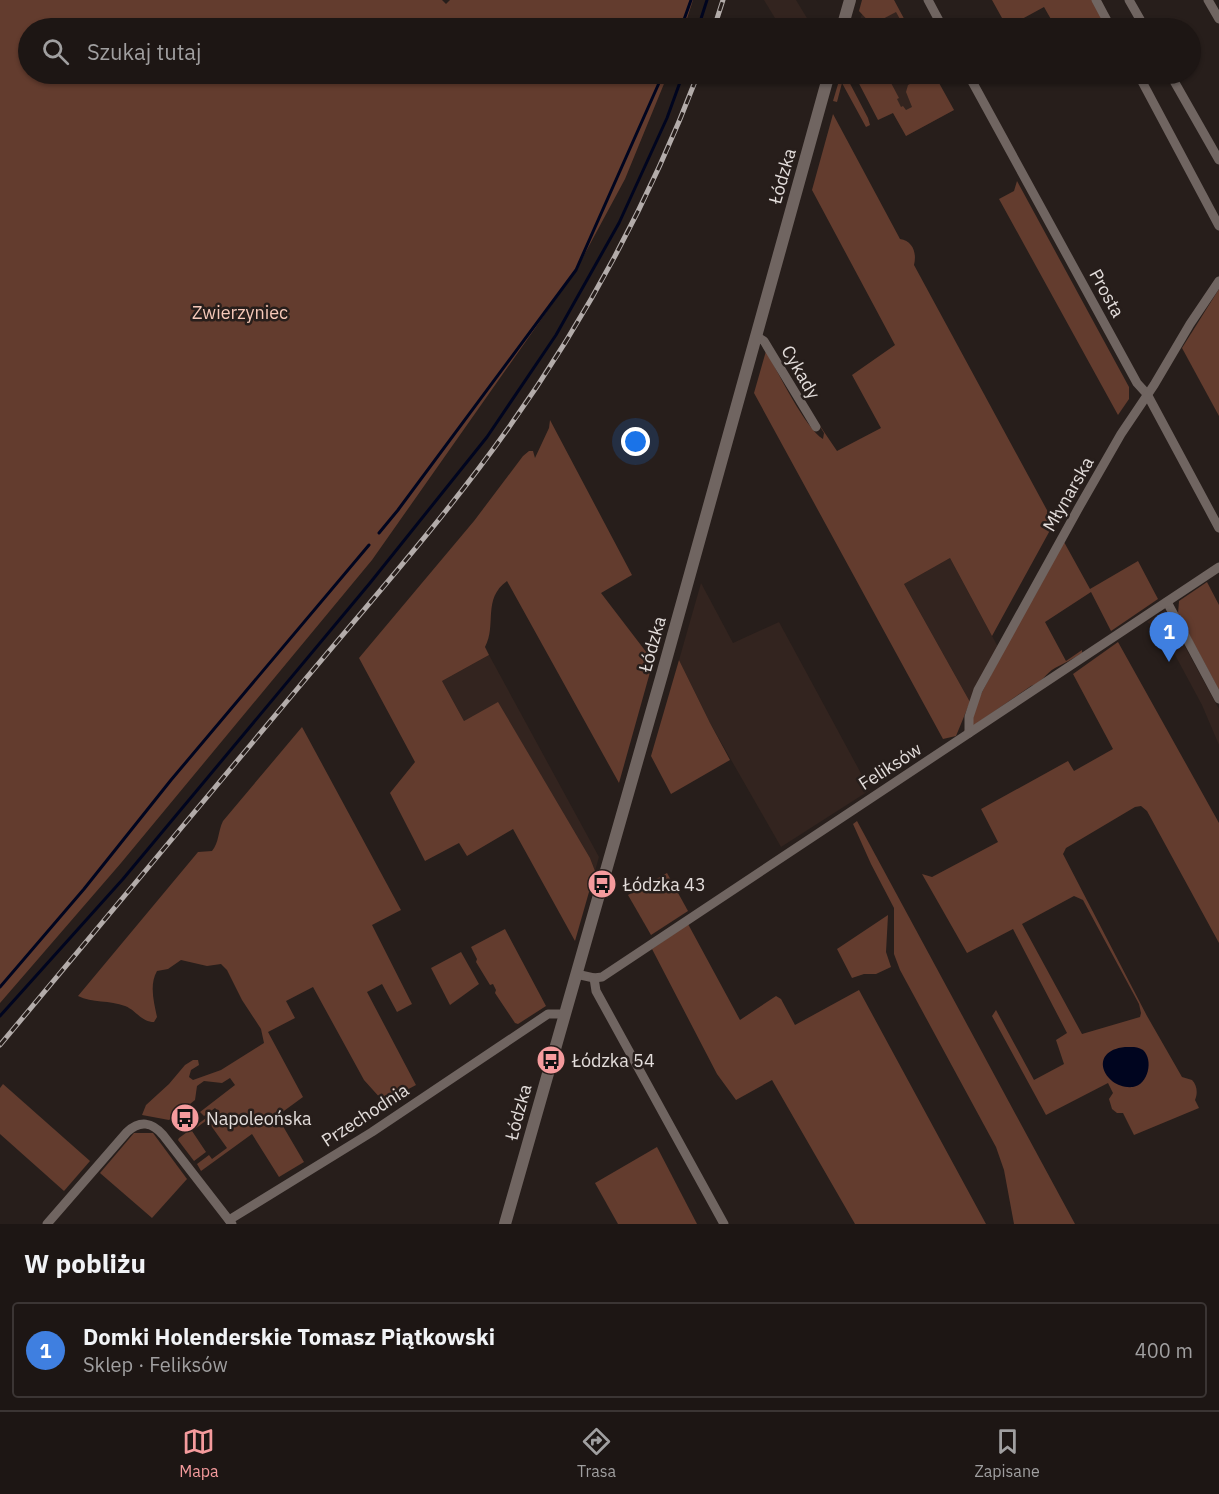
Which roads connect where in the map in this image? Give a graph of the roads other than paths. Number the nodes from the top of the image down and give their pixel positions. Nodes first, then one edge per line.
1 (850, 0) edge
2 (928, 0) edge
3 (1096, 0) edge
4 (1129, 0) edge
5 (1208, 0) edge
6 (845, 18) edge
7 (938, 18) edge
8 (1106, 18) edge
9 (1139, 18) edge
10 (1219, 19) edge
11 (827, 84) edge
12 (973, 84) edge
13 (1143, 84) edge
14 (1176, 84) edge
15 (1219, 160) edge
16 (1219, 226) edge
17 (1219, 281) edge
18 (756, 336) junction
19 (1147, 394) junction
20 (816, 427) dead end
21 (1219, 528) edge
22 (1219, 567) edge
23 (1167, 602) junction
24 (1219, 699) edge
25 (969, 734) junction
26 (576, 974) junction
27 (594, 978) junction
28 (564, 1014) junction
29 (231, 1222) edge
30 (47, 1224) edge
31 (505, 1224) edge
32 (724, 1224) edge

1 - 6 main road
2 - 7 street
3 - 8 street
4 - 9 street
5 - 10 street
11 - 18 main road, Łódzka
12 - 19 street, Prosta
13 - 16 street
14 - 15 street
17 - 19 street, Młynarska
18 - 20 street, Cykady
18 - 26 main road, Łódzka
19 - 21 street, Prosta
19 - 25 street, Młynarska
22 - 23 street, Feliksów
23 - 24 street
23 - 25 street, Feliksów
25 - 27 street, Feliksów
26 - 27 street
26 - 28 main road, Łódzka
27 - 32 street
28 - 29 street, Przechodnia
28 - 31 main road, Łódzka
29 - 30 street

